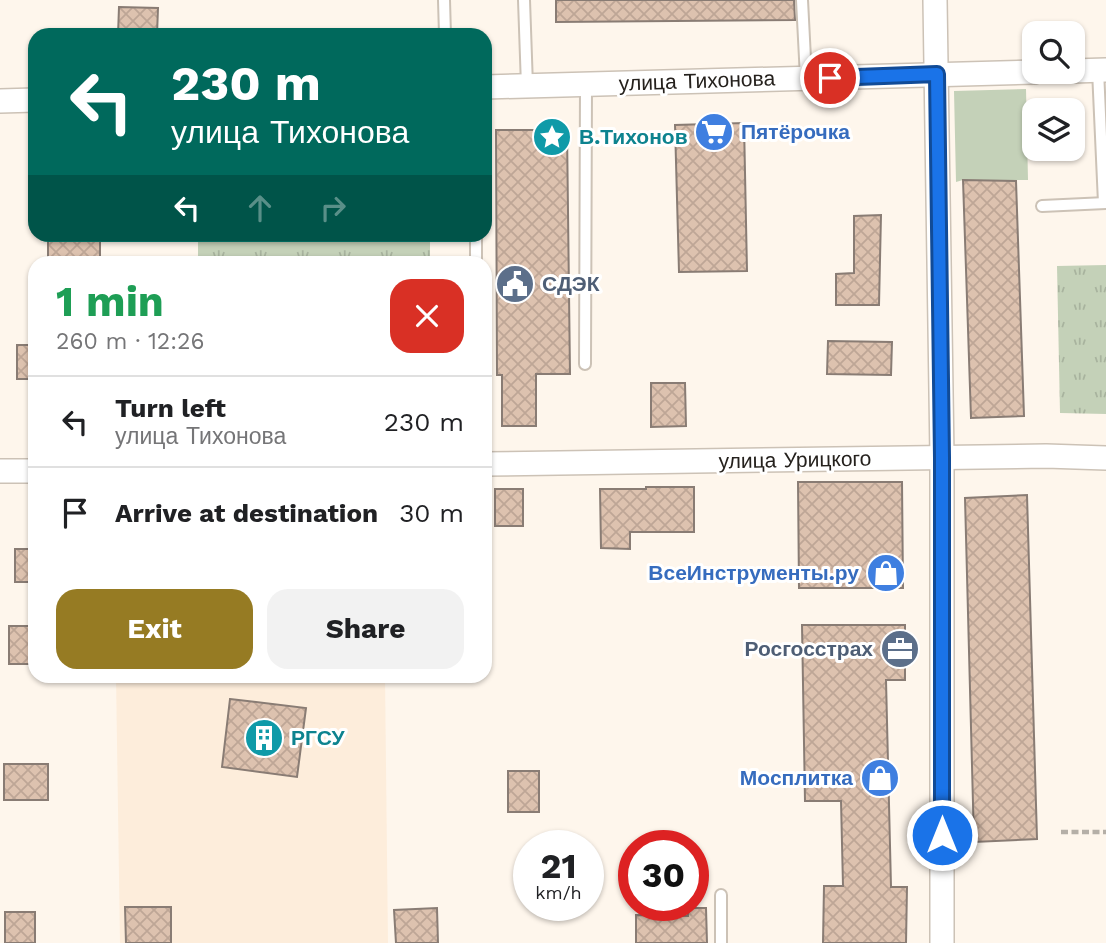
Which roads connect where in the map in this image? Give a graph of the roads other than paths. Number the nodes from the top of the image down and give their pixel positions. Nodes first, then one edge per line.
1 (444, 0) edge
2 (524, 0) edge
3 (802, 0) edge
4 (935, 0) edge
5 (445, 28) edge
6 (1102, 70) edge
7 (1022, 72) edge
8 (937, 74) junction
9 (806, 78) junction
10 (586, 85) junction
11 (527, 86) junction
12 (492, 87) edge
13 (28, 100) edge
14 (0, 101) edge
15 (1105, 203) edge
16 (1042, 206) dead end
17 (585, 364) dead end
18 (942, 457) junction
19 (1106, 458) edge
20 (492, 464) edge
21 (0, 471) edge
22 (28, 471) edge
23 (721, 895) dead end
24 (721, 943) edge
25 (942, 943) edge

1 - 5 lane
2 - 11 lane
3 - 9 lane
4 - 8 street
6 - 15 lane
7 - 8 street, улица Тихонова
8 - 9 street, улица Тихонова
8 - 18 street
9 - 10 street, улица Тихонова
10 - 11 street, улица Тихонова
10 - 17 lane
11 - 12 street, улица Тихонова
13 - 14 street
15 - 16 lane
18 - 19 street, улица Урицкого
18 - 20 street, улица Урицкого
18 - 25 street
21 - 22 street
23 - 24 lane

